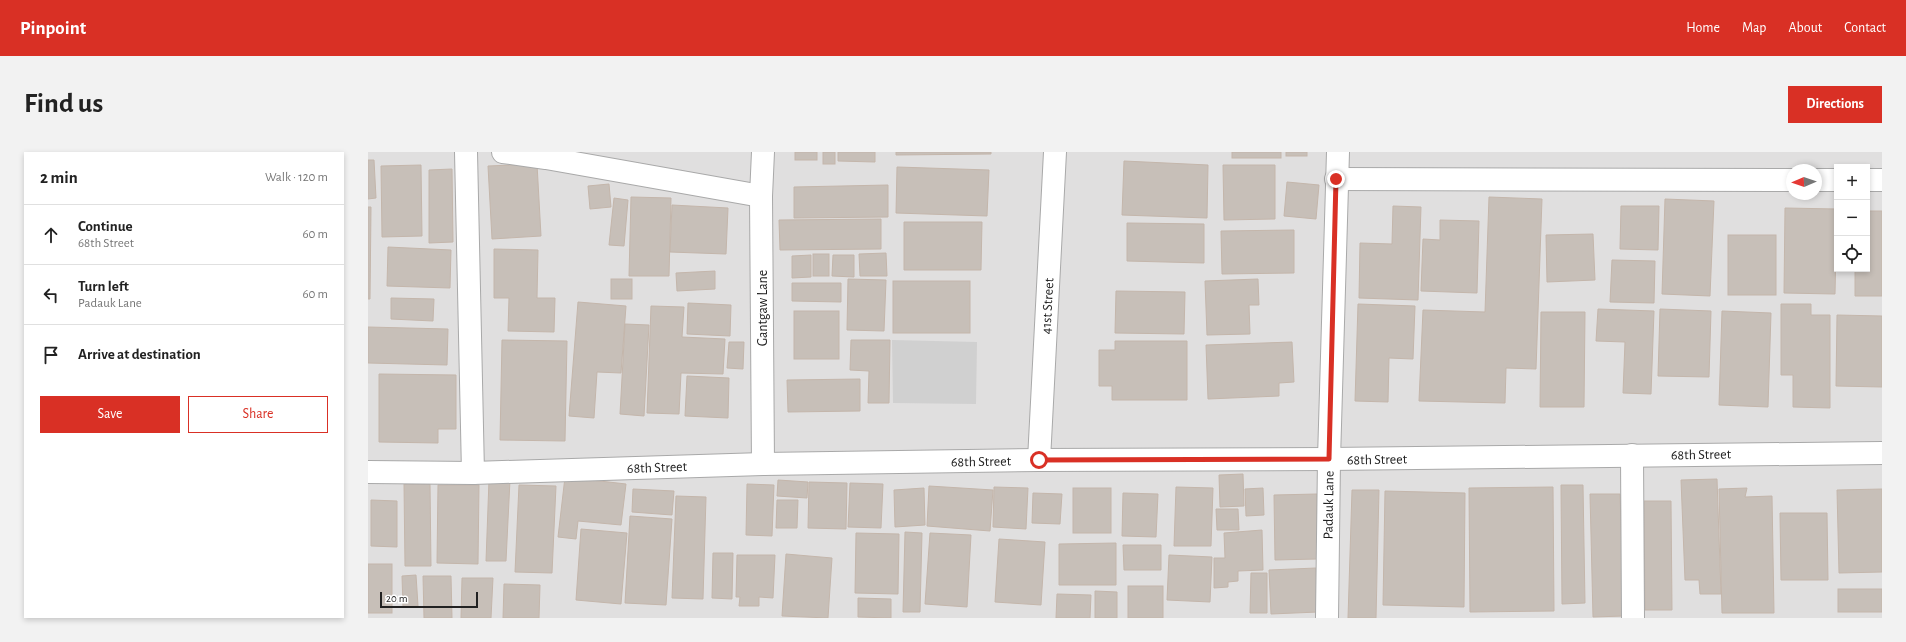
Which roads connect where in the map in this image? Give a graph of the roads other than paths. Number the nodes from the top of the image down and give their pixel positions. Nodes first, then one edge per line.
1 (466, 152) edge
2 (503, 152) edge
3 (763, 152) edge
4 (1055, 152) edge
5 (1338, 152) edge
6 (546, 155) edge
7 (1336, 179) junction
8 (1786, 180) edge
9 (1822, 180) edge
10 (1834, 180) edge
11 (1870, 180) edge
12 (1882, 180) edge
13 (761, 196) junction
14 (1882, 453) edge
15 (1632, 455) junction
16 (1329, 459) junction
17 (1039, 460) junction
18 (763, 464) junction
19 (368, 472) edge
20 (473, 473) junction
21 (1327, 618) edge
22 (1633, 618) edge

1 - 20 street
2 - 6 street
3 - 13 street, Gantgaw Lane
4 - 17 street, 41st Street
5 - 7 street, Padauk Lane
6 - 13 street
7 - 8 street
7 - 16 street, Padauk Lane
9 - 10 street
11 - 12 street
13 - 18 street, Gantgaw Lane
14 - 15 street, 68th Street
15 - 16 street, 68th Street
15 - 22 street
16 - 17 street, 68th Street
16 - 21 street, Padauk Lane
17 - 18 street, 68th Street
18 - 20 street, 68th Street
19 - 20 street, 68th Street

